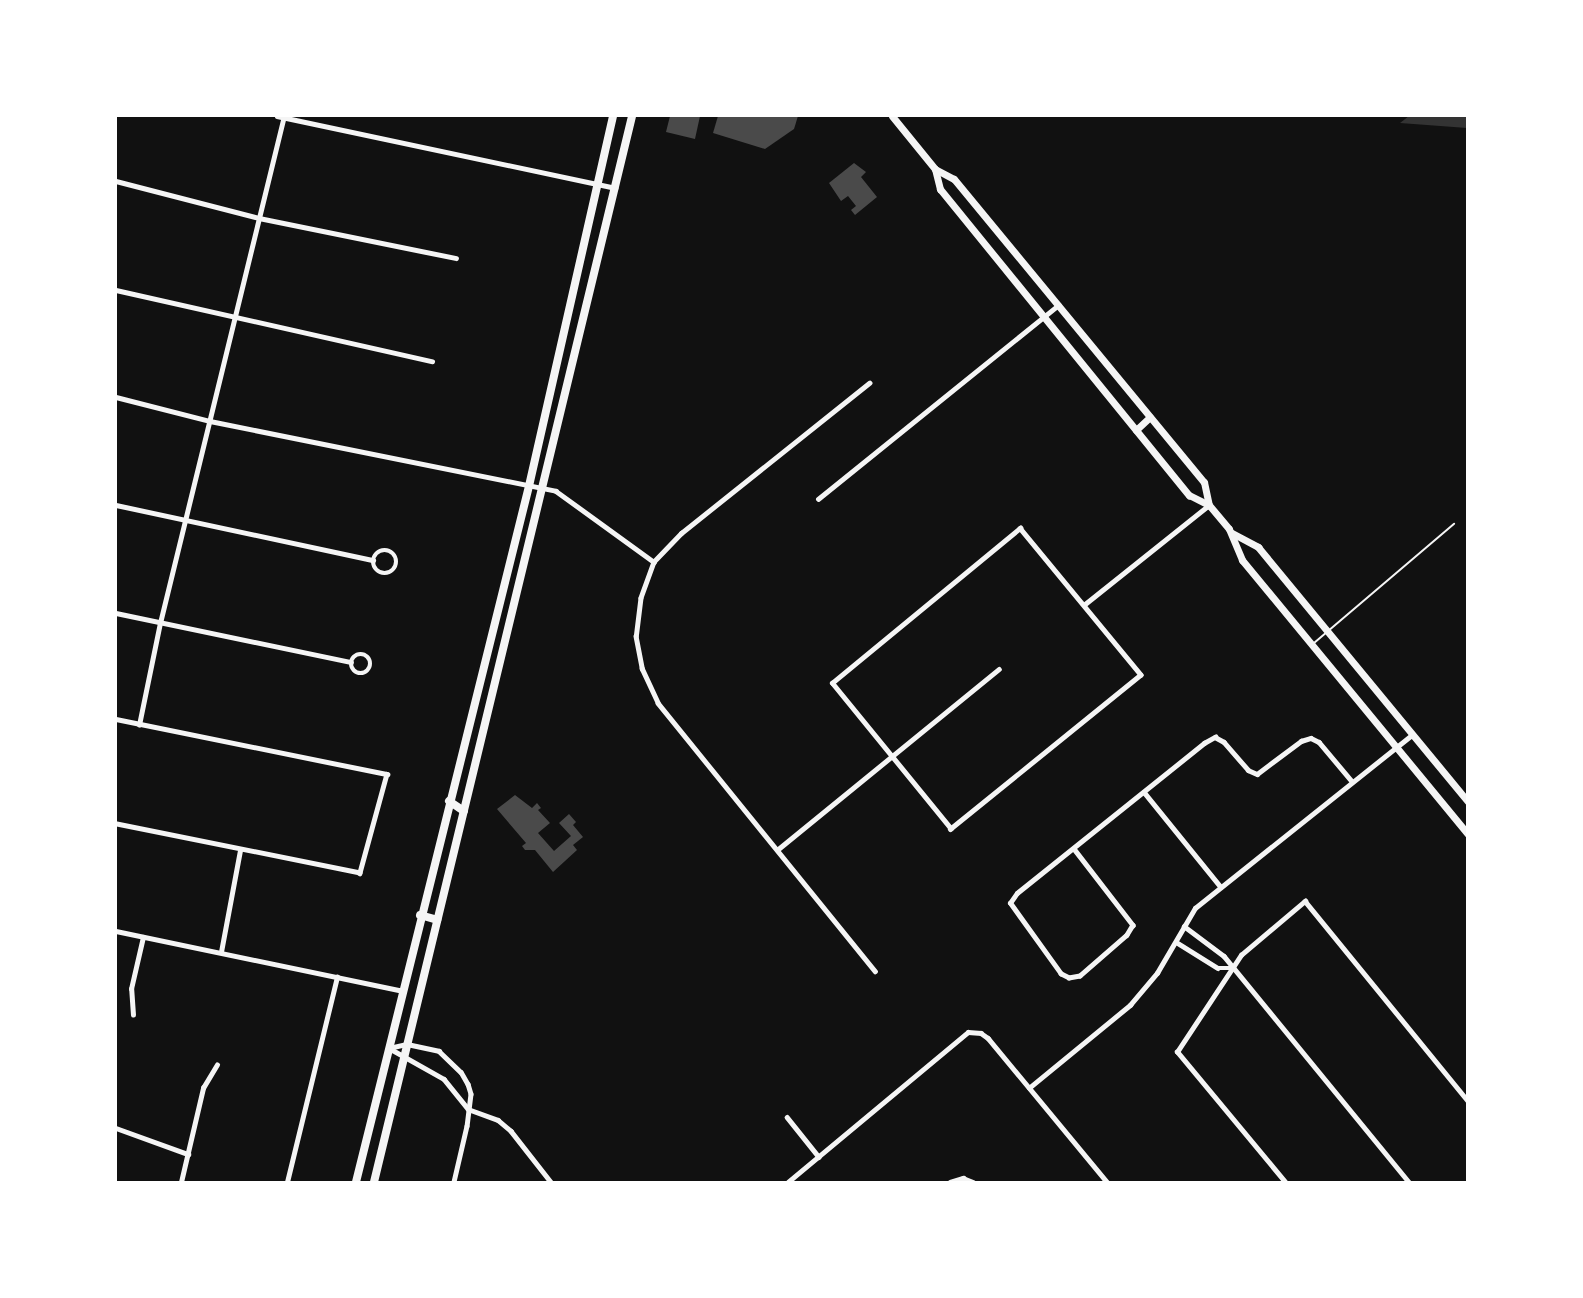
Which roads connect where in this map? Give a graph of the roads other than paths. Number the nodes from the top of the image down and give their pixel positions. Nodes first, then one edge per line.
1 (277, 116) edge
2 (284, 116) edge
3 (613, 116) edge
4 (632, 116) edge
5 (892, 116) edge
6 (935, 169) junction
7 (116, 181) edge
8 (597, 183) junction
9 (615, 188) junction
10 (259, 218) junction
11 (456, 258) dead end
12 (116, 290) edge
13 (1058, 305) junction
14 (1044, 317) junction
15 (236, 320) junction
16 (567, 321) junction
17 (581, 325) junction
18 (432, 361) dead end
19 (870, 383) dead end
20 (116, 397) edge
21 (1150, 417) junction
22 (210, 421) junction
23 (1136, 430) junction
24 (529, 486) junction
25 (541, 488) junction
26 (818, 499) dead end
27 (116, 505) edge
28 (1209, 505) junction
29 (186, 523) junction
30 (1454, 524) dead end
31 (1232, 532) junction
32 (373, 560) junction
33 (654, 562) junction
34 (1085, 604) junction
35 (116, 613) edge
36 (160, 623) junction
37 (492, 630) junction
38 (1328, 631) junction
39 (506, 635) junction
40 (1312, 644) junction
41 (351, 662) junction
42 (999, 669) dead end
43 (116, 719) edge
44 (139, 725) junction
45 (1412, 735) junction
46 (1396, 747) junction
47 (461, 750) junction
48 (478, 756) junction
49 (891, 757) junction
50 (1351, 780) junction
51 (1144, 792) junction
52 (449, 801) junction
53 (1467, 802) edge
54 (464, 811) junction
55 (116, 824) edge
56 (1467, 834) edge
57 (240, 850) junction
58 (777, 850) junction
59 (1075, 850) junction
60 (1221, 887) junction
61 (420, 915) junction
62 (437, 920) junction
63 (1184, 926) junction
64 (116, 931) edge
65 (143, 937) junction
66 (1176, 942) junction
67 (221, 952) junction
68 (1231, 969) junction
69 (875, 971) dead end
70 (336, 977) junction
71 (402, 991) junction
72 (133, 1015) dead end
73 (407, 1044) junction
74 (389, 1048) junction
75 (404, 1059) junction
76 (217, 1065) dead end
77 (1029, 1088) junction
78 (1467, 1101) edge
79 (468, 1109) junction
80 (787, 1117) dead end
81 (116, 1128) edge
82 (188, 1154) junction
83 (819, 1157) junction
84 (1103, 1181) edge
85 (181, 1182) edge
86 (287, 1182) edge
87 (356, 1182) edge
88 (374, 1182) edge
89 (454, 1182) edge
90 (551, 1182) edge
91 (788, 1182) edge
92 (950, 1182) edge
93 (973, 1182) edge
94 (1285, 1182) edge
95 (1409, 1182) edge

1 - 2 street
2 - 8 street
2 - 10 street
3 - 8 main road
4 - 9 main road
5 - 6 main road
6 - 13 main road
6 - 14 main road
7 - 10 street
8 - 9 street
8 - 16 main road
9 - 17 main road
10 - 11 street
10 - 15 street
12 - 15 street
13 - 14 street
13 - 21 main road
14 - 23 main road
14 - 26 street
15 - 18 street
15 - 22 street
16 - 17 main road
16 - 24 main road
17 - 25 main road
19 - 33 street
20 - 22 street
21 - 23 main road
21 - 28 main road
22 - 24 street
22 - 29 street
23 - 28 main road
24 - 25 street
24 - 37 main road
25 - 33 street
25 - 39 main road
27 - 29 street
28 - 31 main road
28 - 34 street
29 - 32 street
29 - 36 street
30 - 38 lane
31 - 38 main road
31 - 40 main road
32 - 32 street
33 - 58 street
34 - 49 street
34 - 49 street
35 - 36 street
36 - 41 street
36 - 44 street
37 - 39 main road
37 - 47 main road
38 - 40 lane
38 - 45 main road
39 - 48 main road
40 - 46 main road
41 - 41 street
42 - 49 street
43 - 44 street
44 - 57 street
45 - 46 street
45 - 53 main road
46 - 50 street
46 - 56 main road
47 - 48 main road
47 - 52 main road
48 - 54 main road
49 - 58 street
50 - 51 street
50 - 60 street
51 - 59 street
51 - 60 street
52 - 54 main road
52 - 61 main road
54 - 62 main road
55 - 57 street
57 - 67 street
58 - 69 street
59 - 59 street
60 - 63 street
61 - 62 main road
61 - 71 main road
62 - 73 main road
63 - 66 street
63 - 68 street
64 - 65 street
65 - 67 street
65 - 72 street
66 - 68 street
66 - 77 street
67 - 70 street
68 - 78 street
68 - 94 street
68 - 95 street
70 - 71 street
70 - 86 street
71 - 74 main road
73 - 74 street
73 - 75 main road
73 - 79 street
74 - 75 street
74 - 87 main road
75 - 79 street
75 - 88 main road
76 - 82 street
77 - 83 street
77 - 84 street
79 - 89 street
79 - 90 street
80 - 83 street
81 - 82 street
82 - 85 street
83 - 91 street
92 - 93 street

